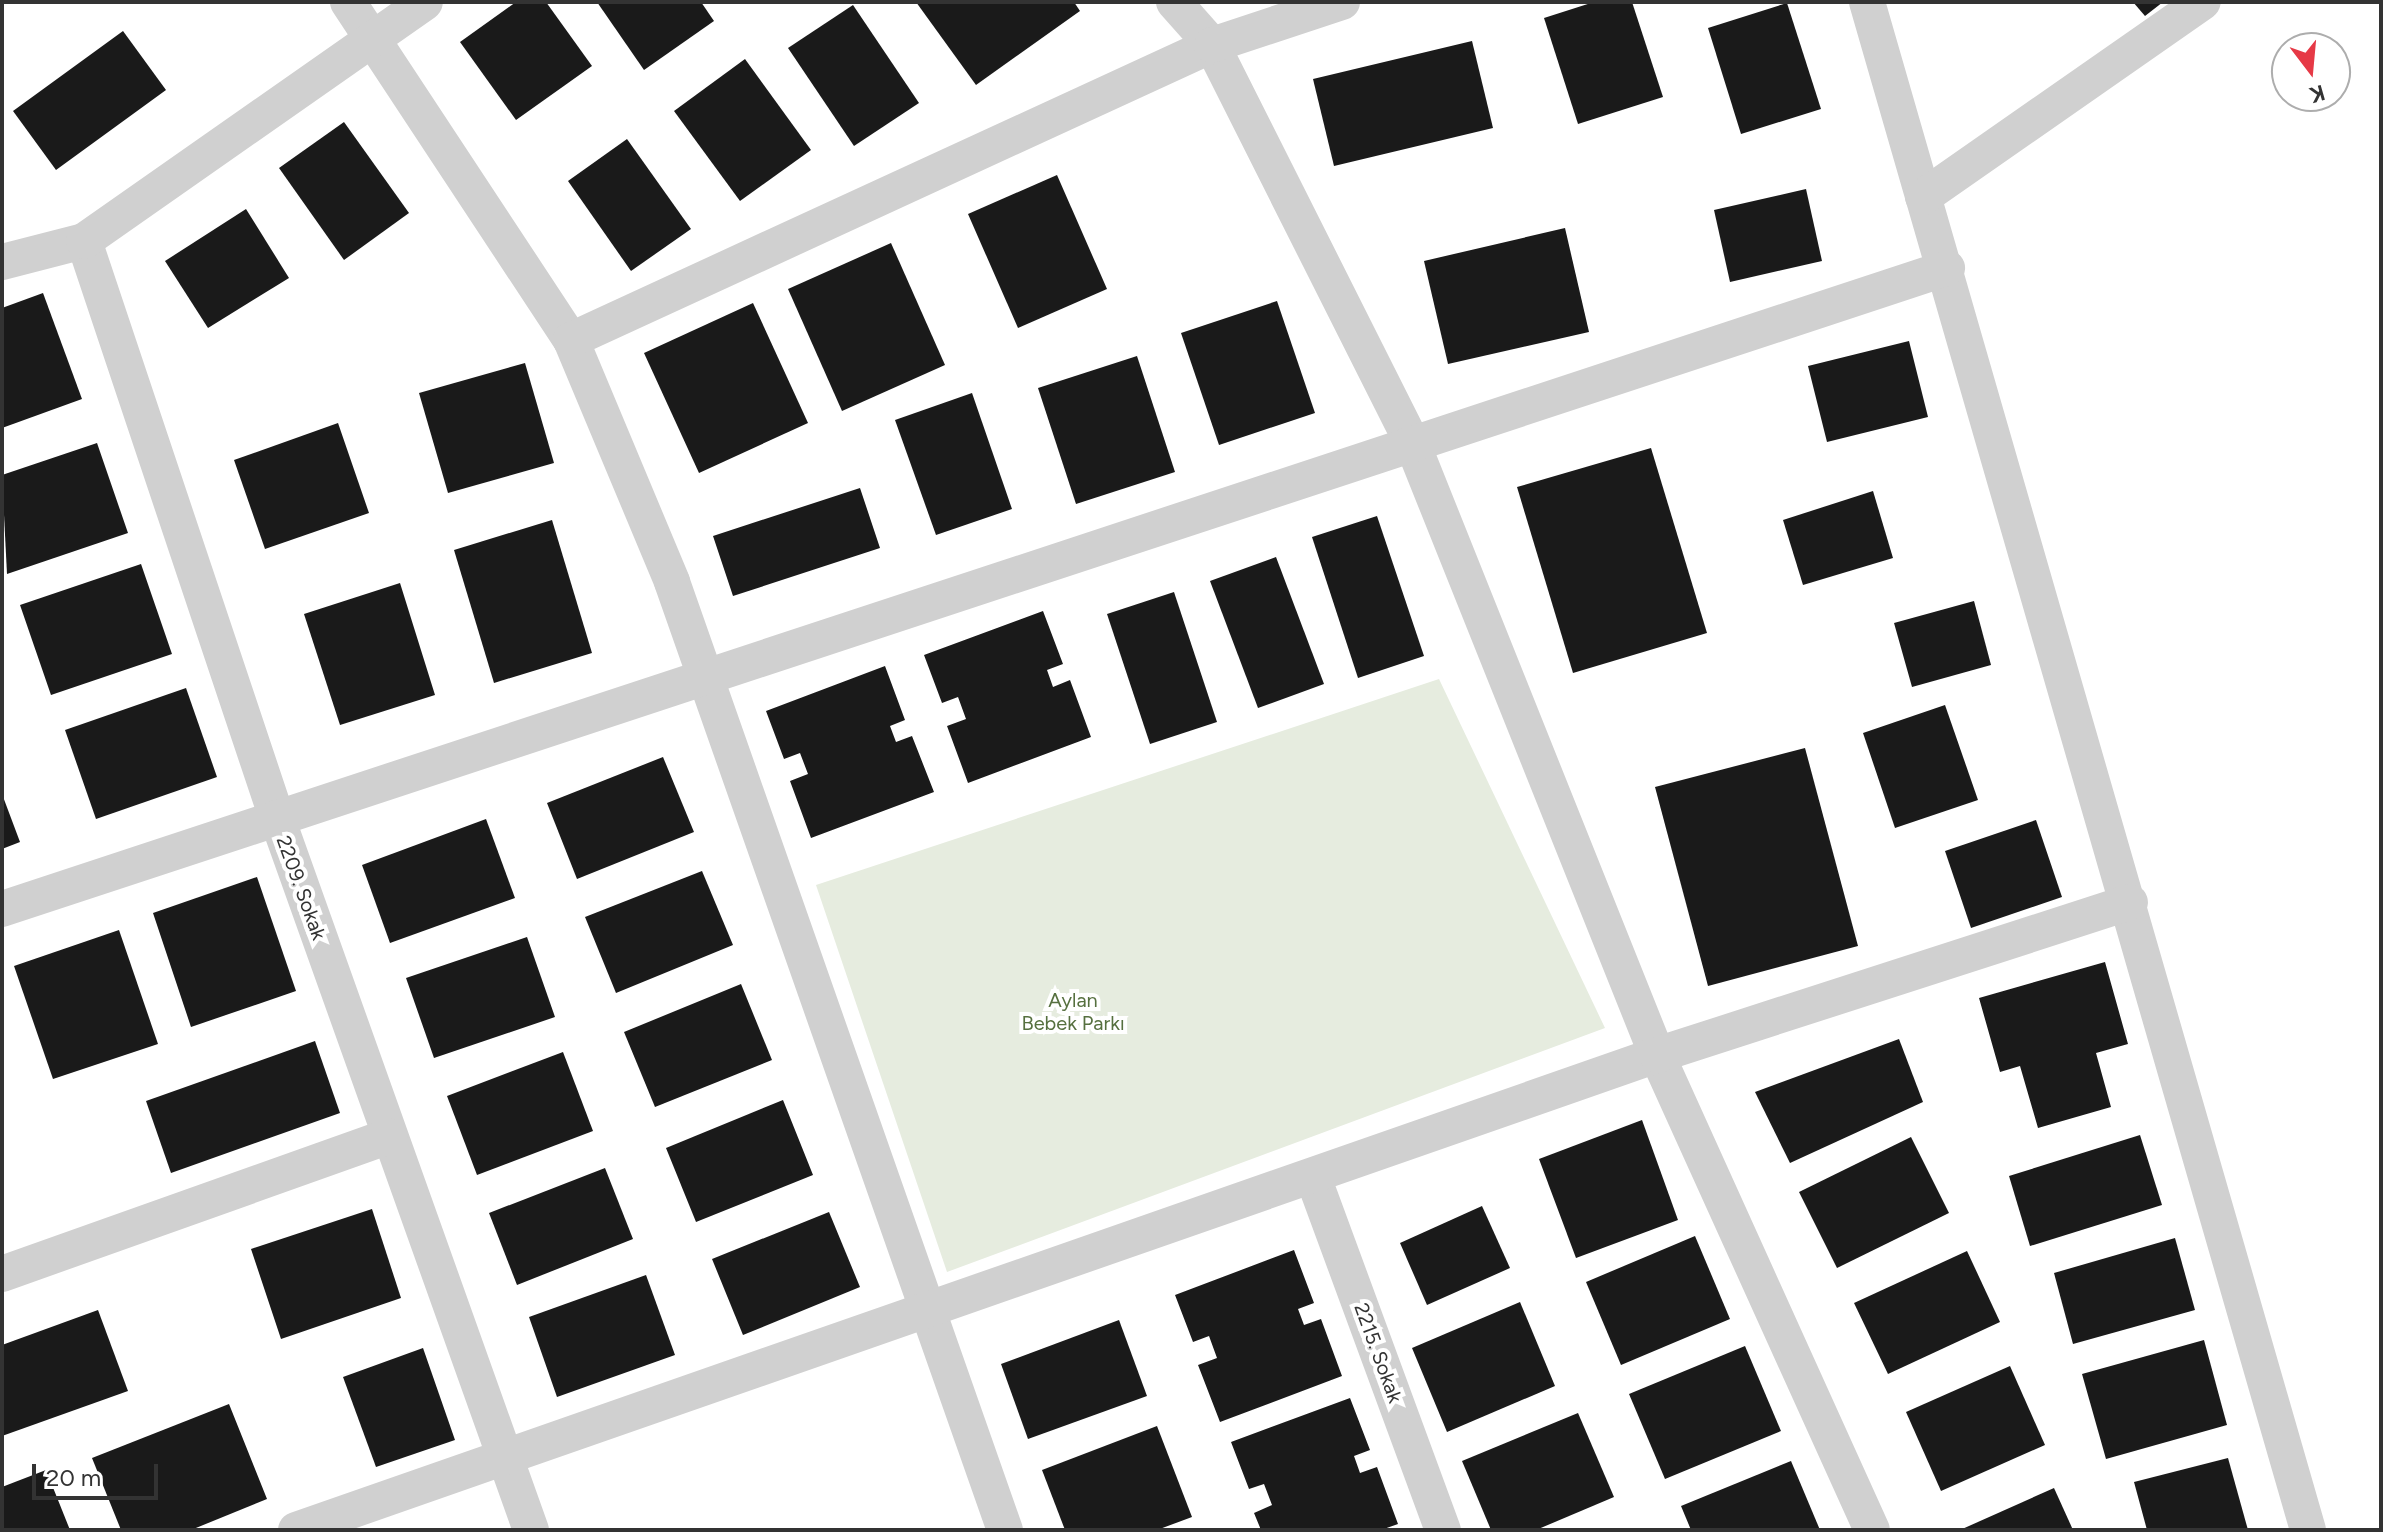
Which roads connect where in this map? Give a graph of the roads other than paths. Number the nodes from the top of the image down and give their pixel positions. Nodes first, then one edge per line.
1 (348, 2) edge
2 (425, 2) edge
3 (1174, 2) edge
4 (1342, 2) edge
5 (1867, 2) edge
6 (2203, 2) edge
7 (373, 40) junction
8 (1212, 45) junction
9 (1923, 197) junction
10 (84, 241) junction
11 (2, 262) edge
12 (1947, 268) junction
13 (571, 340) junction
14 (1413, 445) junction
15 (706, 677) junction
16 (277, 818) junction
17 (2130, 902) junction
18 (2, 909) edge
19 (1657, 1055) junction
20 (389, 1136) junction
21 (1313, 1177) junction
22 (2, 1274) edge
23 (929, 1313) junction
24 (504, 1459) junction
25 (296, 1530) edge
26 (531, 1530) edge
27 (1005, 1530) edge
28 (1443, 1530) edge
29 (1872, 1530) edge
30 (2308, 1530) edge

1 - 7 street
2 - 7 street
3 - 8 street
4 - 8 street
5 - 9 street
6 - 9 street
7 - 10 street
7 - 13 street
8 - 13 street
8 - 14 street
9 - 12 street
10 - 11 street
10 - 16 street, 2209. Sokak
12 - 14 street
12 - 17 street
13 - 15 street
14 - 15 street
14 - 19 street
15 - 16 street
15 - 23 street
16 - 18 street
16 - 20 street, 2209. Sokak
17 - 19 street
17 - 30 street
19 - 21 street
19 - 29 street
20 - 22 street
20 - 24 street, 2209. Sokak
21 - 23 street
21 - 28 street, 2215. Sokak
23 - 24 street
23 - 27 street
24 - 25 street
24 - 26 street, 2209. Sokak

